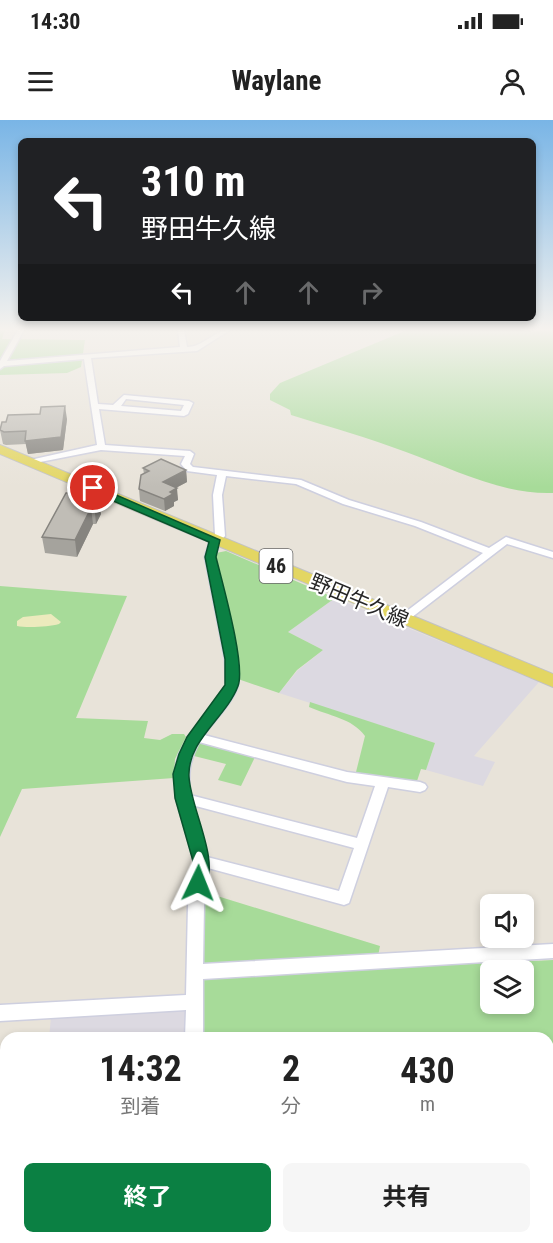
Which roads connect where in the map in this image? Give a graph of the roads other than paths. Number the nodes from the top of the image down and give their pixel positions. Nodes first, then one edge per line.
1 (91, 382) edge
2 (94, 406) junction
3 (114, 408) junction
4 (101, 447) junction
5 (0, 449) edge
6 (33, 462) junction
7 (223, 472) junction
8 (215, 540) junction
9 (491, 552) junction
10 (553, 555) edge
11 (403, 619) junction
12 (553, 681) edge
13 (195, 737) junction
14 (383, 781) junction
15 (420, 787) dead end
16 (183, 798) junction
17 (361, 844) junction
18 (201, 861) junction
19 (553, 951) edge
20 (196, 972) junction
21 (193, 1002) junction
22 (0, 1013) edge
23 (194, 1032) edge

1 - 2 street
2 - 3 street
2 - 4 street
3 - 3 street
4 - 6 street
4 - 7 street
5 - 6 main road, 野田牛久線 / 46
6 - 8 main road, 野田牛久線 / 46
7 - 8 street
7 - 9 street
8 - 11 main road, 野田牛久線 / 46
8 - 13 street
9 - 10 street
9 - 11 street
11 - 12 main road, 野田牛久線 / 46
13 - 14 street
13 - 16 street
14 - 15 street
14 - 17 street
16 - 17 street
16 - 18 street
17 - 18 street
18 - 20 street
19 - 20 street
20 - 21 street
21 - 22 street
21 - 23 street

